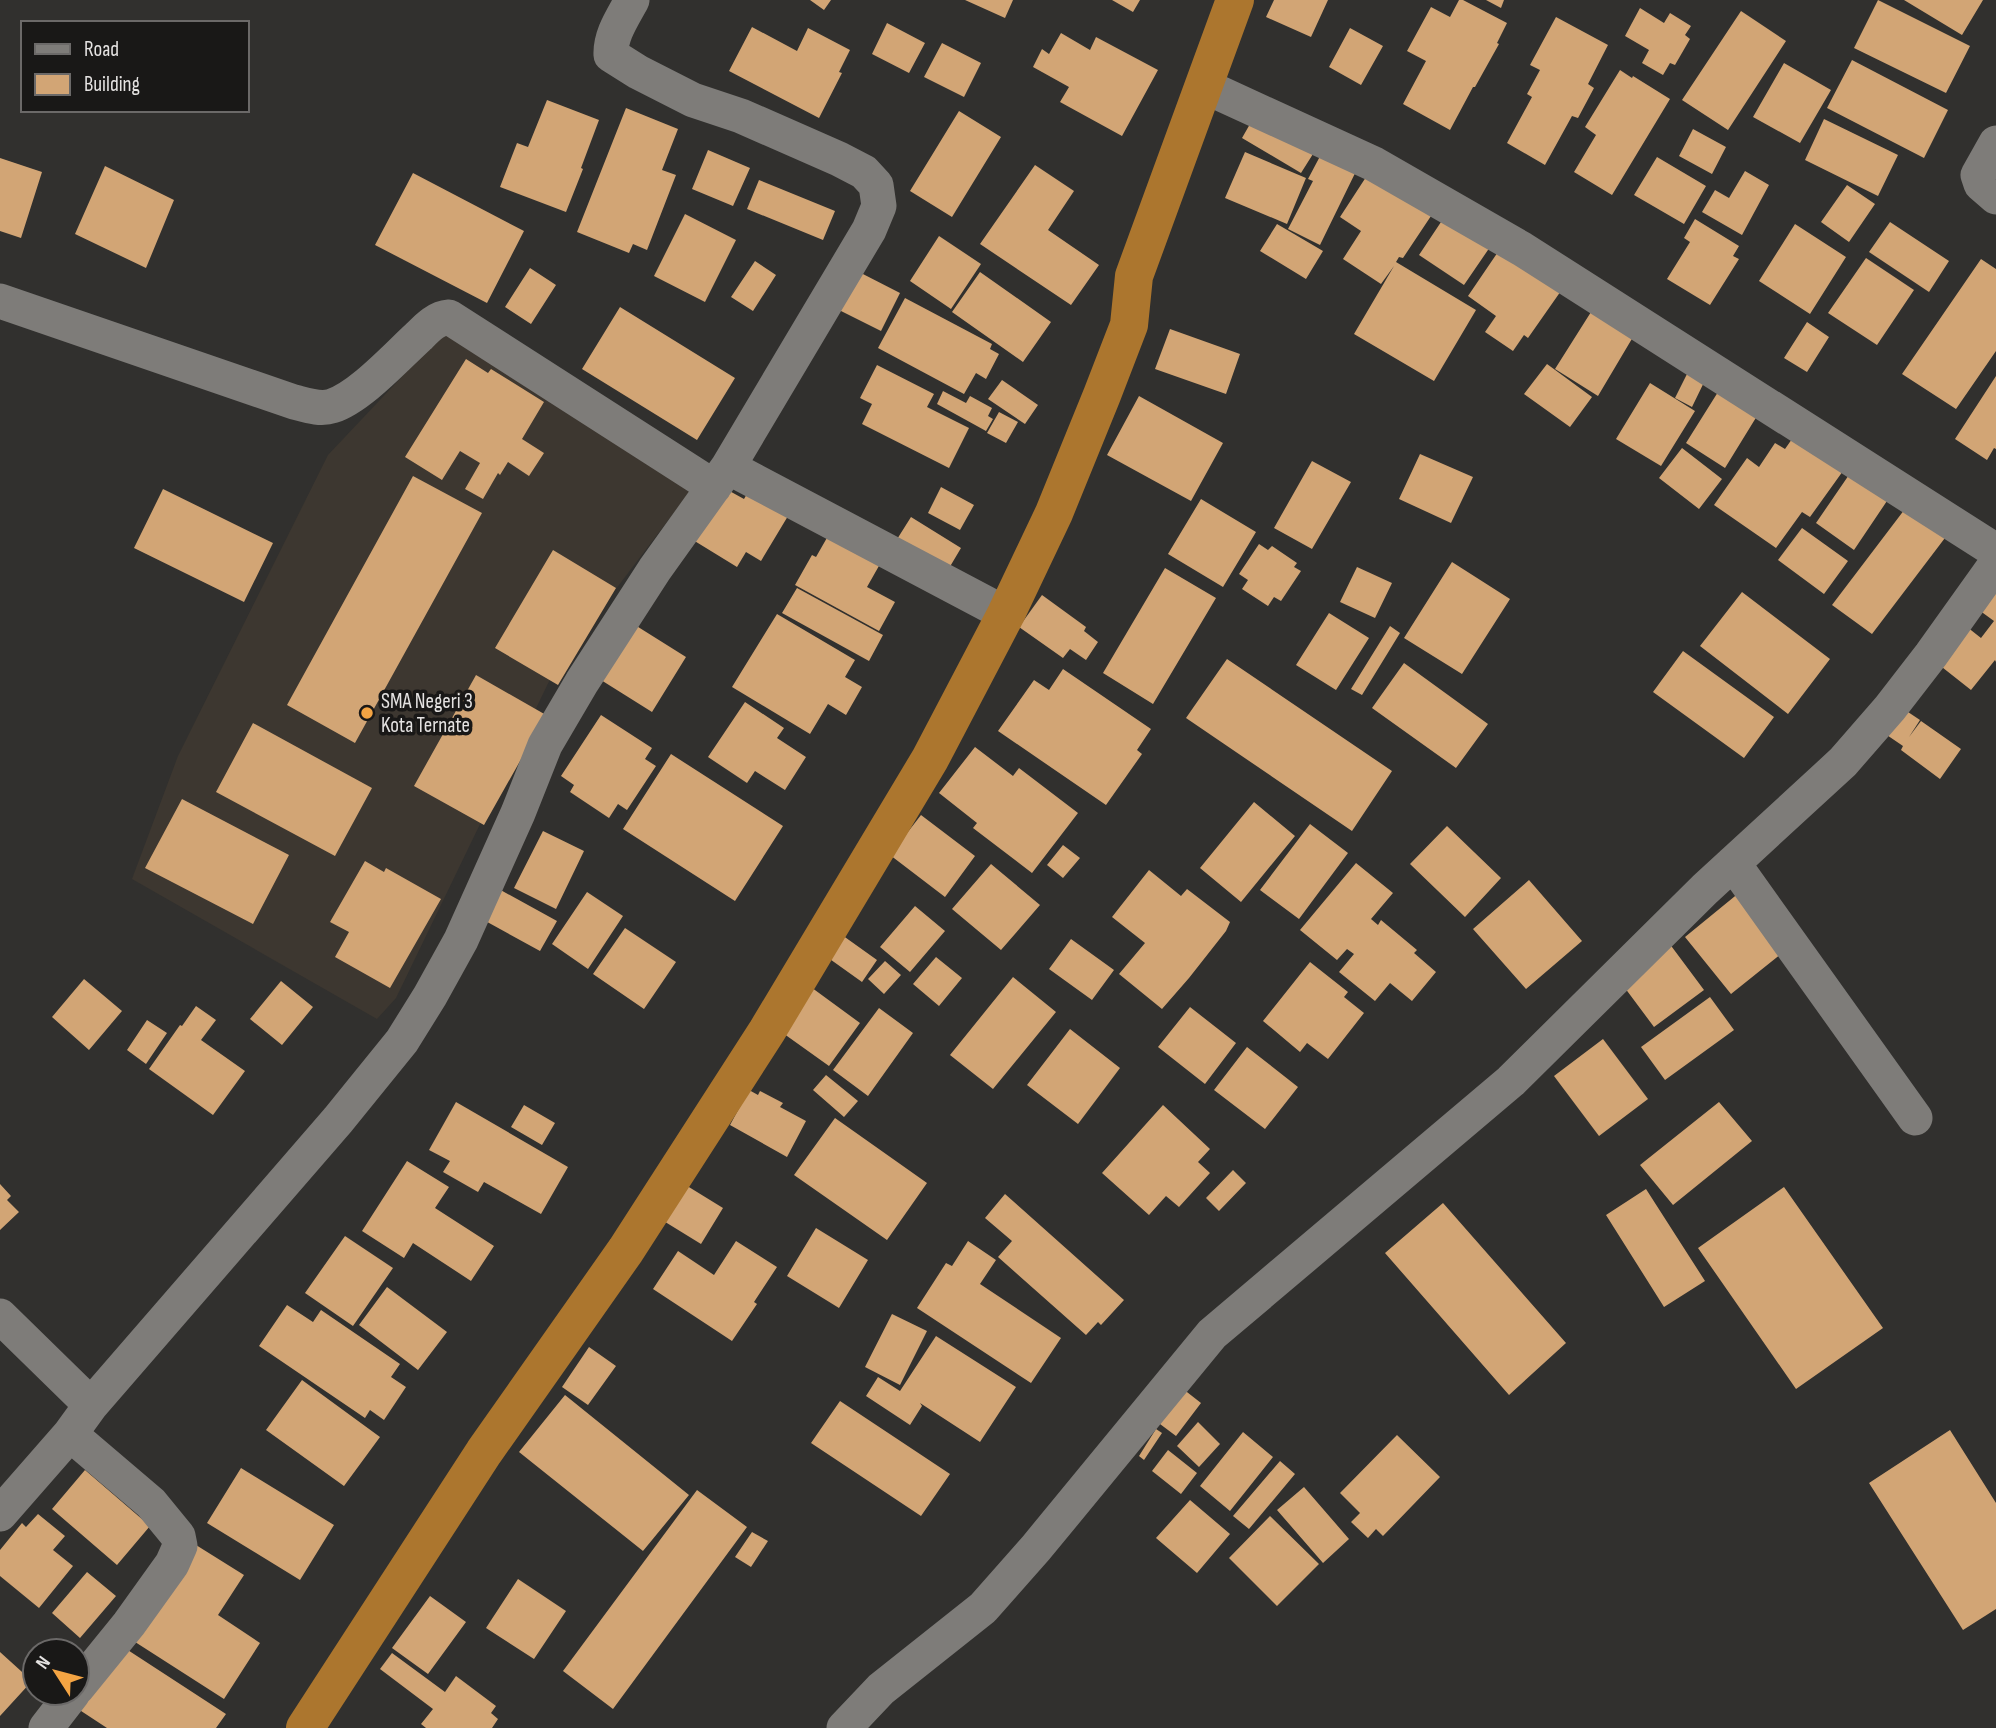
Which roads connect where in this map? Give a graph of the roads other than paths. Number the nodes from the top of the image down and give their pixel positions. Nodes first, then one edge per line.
1 (1235, 0) edge
2 (625, 13) edge
3 (1204, 86) junction
4 (1996, 143) edge
5 (1996, 197) edge
6 (0, 301) edge
7 (721, 477) junction
8 (1996, 551) edge
9 (1996, 564) edge
10 (1006, 614) junction
11 (1733, 863) junction
12 (1915, 1118) dead end
13 (0, 1316) edge
14 (91, 1405) junction
15 (69, 1434) junction
16 (0, 1514) edge
17 (91, 1671) edge
18 (62, 1707) edge
19 (46, 1728) edge
20 (305, 1728) edge
21 (844, 1728) edge

1 - 3 highway
2 - 7 street
3 - 8 street
3 - 10 highway
4 - 5 street
6 - 7 street
7 - 10 street
7 - 14 street
9 - 11 street
10 - 20 highway
11 - 12 street
11 - 21 street
13 - 14 street
14 - 15 street
15 - 16 street
15 - 17 street
18 - 19 street

